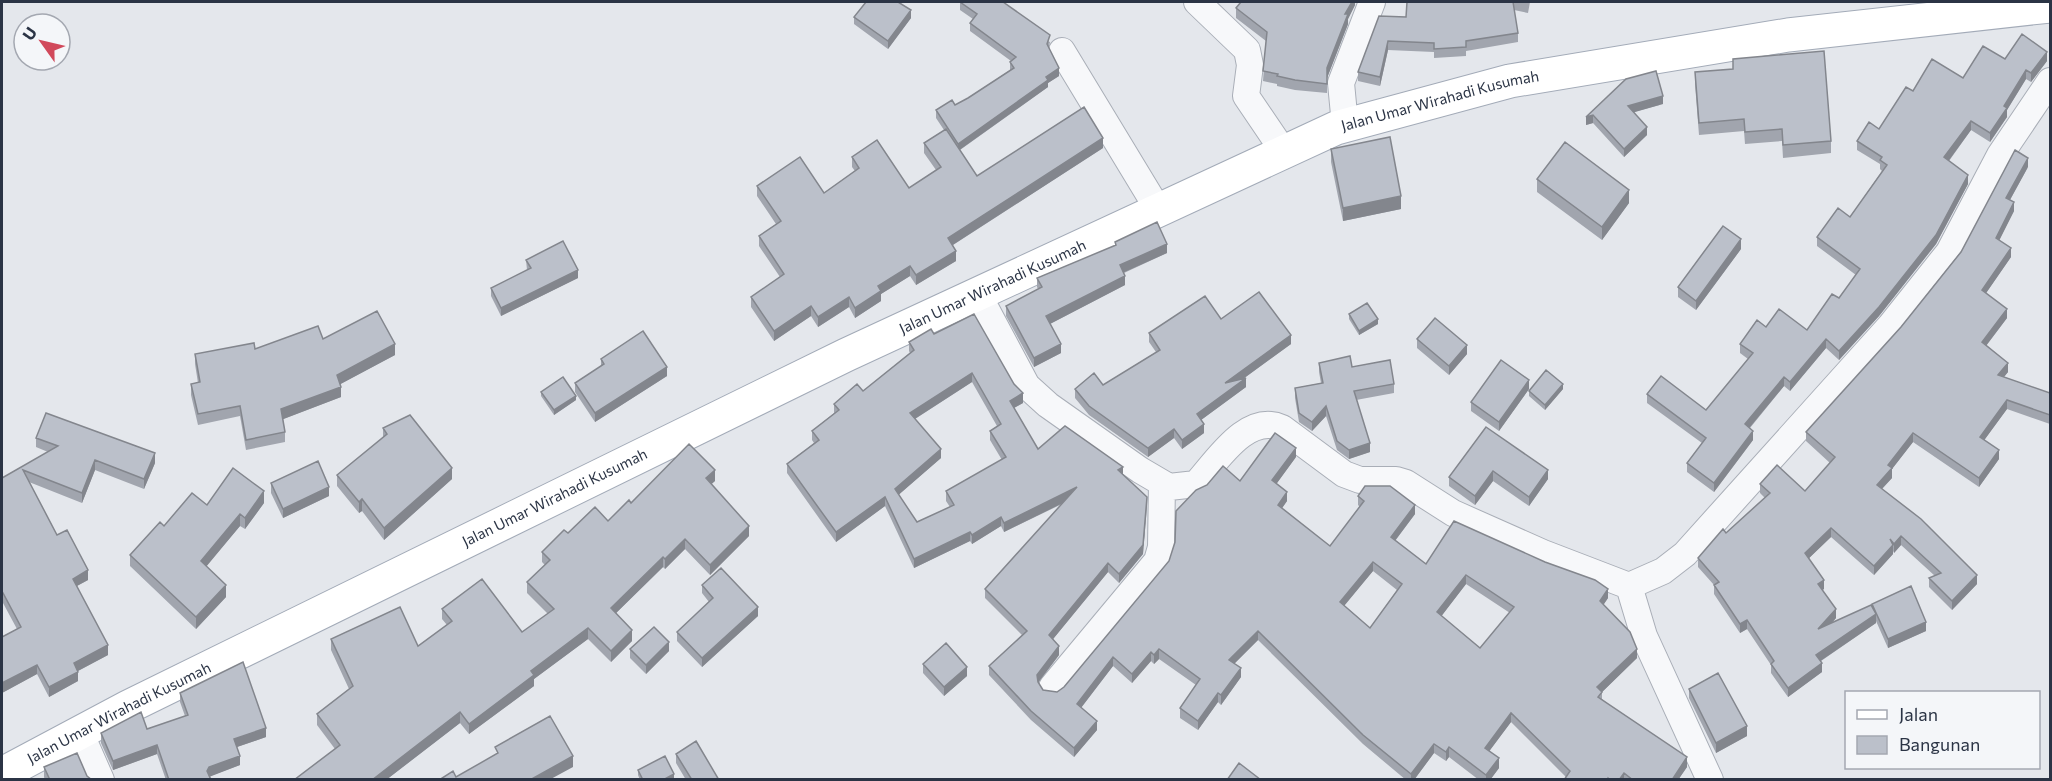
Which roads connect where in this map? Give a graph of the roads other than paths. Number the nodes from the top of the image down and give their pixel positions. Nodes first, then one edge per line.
1 (1197, 2) edge
2 (1372, 2) edge
3 (2050, 6) edge
4 (1062, 51) dead end
5 (2050, 81) edge
6 (1345, 125) junction
7 (1284, 152) junction
8 (1159, 212) junction
9 (978, 294) junction
10 (1162, 483) junction
11 (1629, 586) junction
12 (1052, 687) dead end
13 (80, 732) junction
14 (2, 774) edge
15 (101, 780) edge
16 (1710, 780) edge

1 - 7 street
2 - 6 street
3 - 6 main road, Jalan Umar Wirahadi Kusumah
4 - 8 street
5 - 11 street
6 - 7 main road, Jalan Umar Wirahadi Kusumah
7 - 8 main road, Jalan Umar Wirahadi Kusumah
8 - 9 main road, Jalan Umar Wirahadi Kusumah
9 - 10 street
9 - 13 main road, Jalan Umar Wirahadi Kusumah
10 - 11 street
10 - 12 street
11 - 16 street
13 - 14 main road, Jalan Umar Wirahadi Kusumah
13 - 15 street

